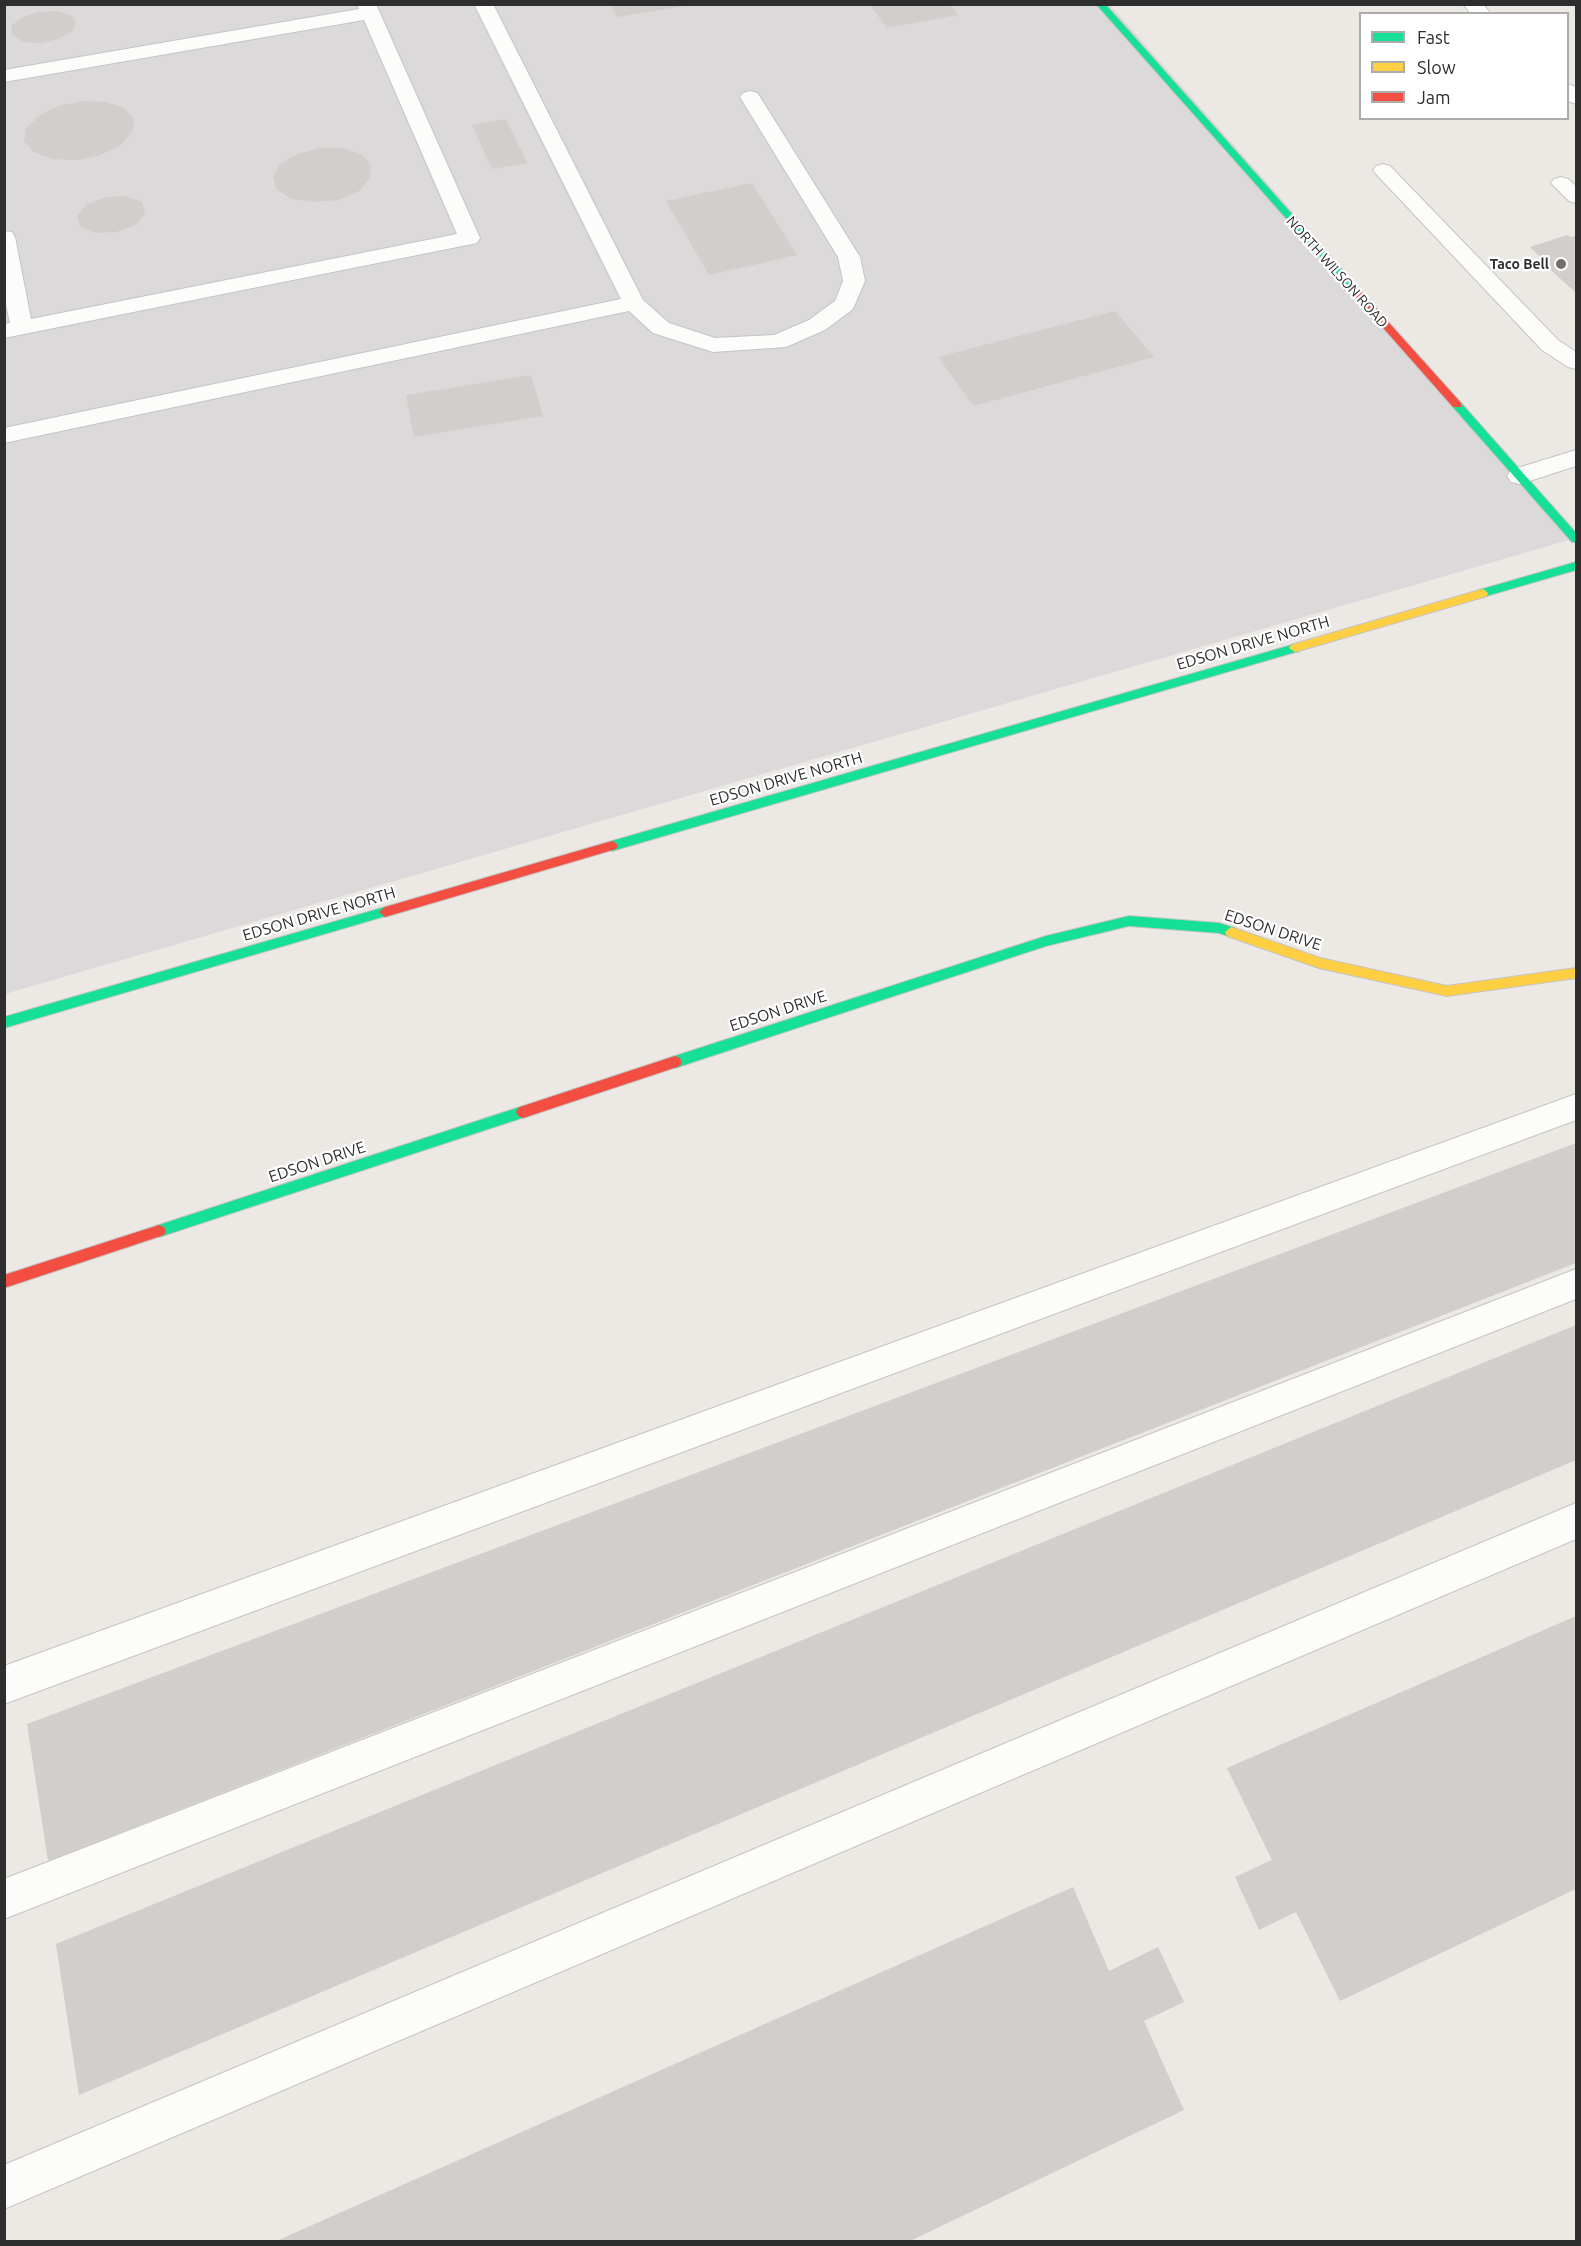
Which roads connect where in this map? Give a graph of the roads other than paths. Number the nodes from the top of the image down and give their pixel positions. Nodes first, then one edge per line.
1 (483, 4) edge
2 (1100, 4) edge
3 (368, 9) edge
4 (4, 76) edge
5 (750, 97) dead end
6 (1383, 170) dead end
7 (1561, 183) dead end
8 (1576, 197) edge
9 (4, 237) edge
10 (634, 303) junction
11 (13, 329) edge
12 (1576, 362) edge
13 (4, 436) edge
14 (1576, 458) edge
15 (1520, 476) junction
16 (1576, 539) edge
17 (1576, 566) edge
18 (1576, 973) edge
19 (4, 1023) edge
20 (1576, 1107) edge
21 (4, 1282) edge
22 (1576, 1284) edge
23 (1576, 1521) edge
24 (4, 1685) edge
25 (4, 1899) edge
26 (4, 2187) edge

1 - 10 lane
2 - 15 street, NORTH WILSON ROAD
3 - 4 lane
3 - 11 lane
5 - 10 lane
6 - 12 lane
7 - 8 lane
9 - 11 lane
10 - 13 lane
14 - 15 street
15 - 16 street, NORTH WILSON ROAD
17 - 19 street, EDSON DRIVE NORTH
18 - 21 street, EDSON DRIVE
20 - 24 lane
22 - 25 lane
23 - 26 lane

